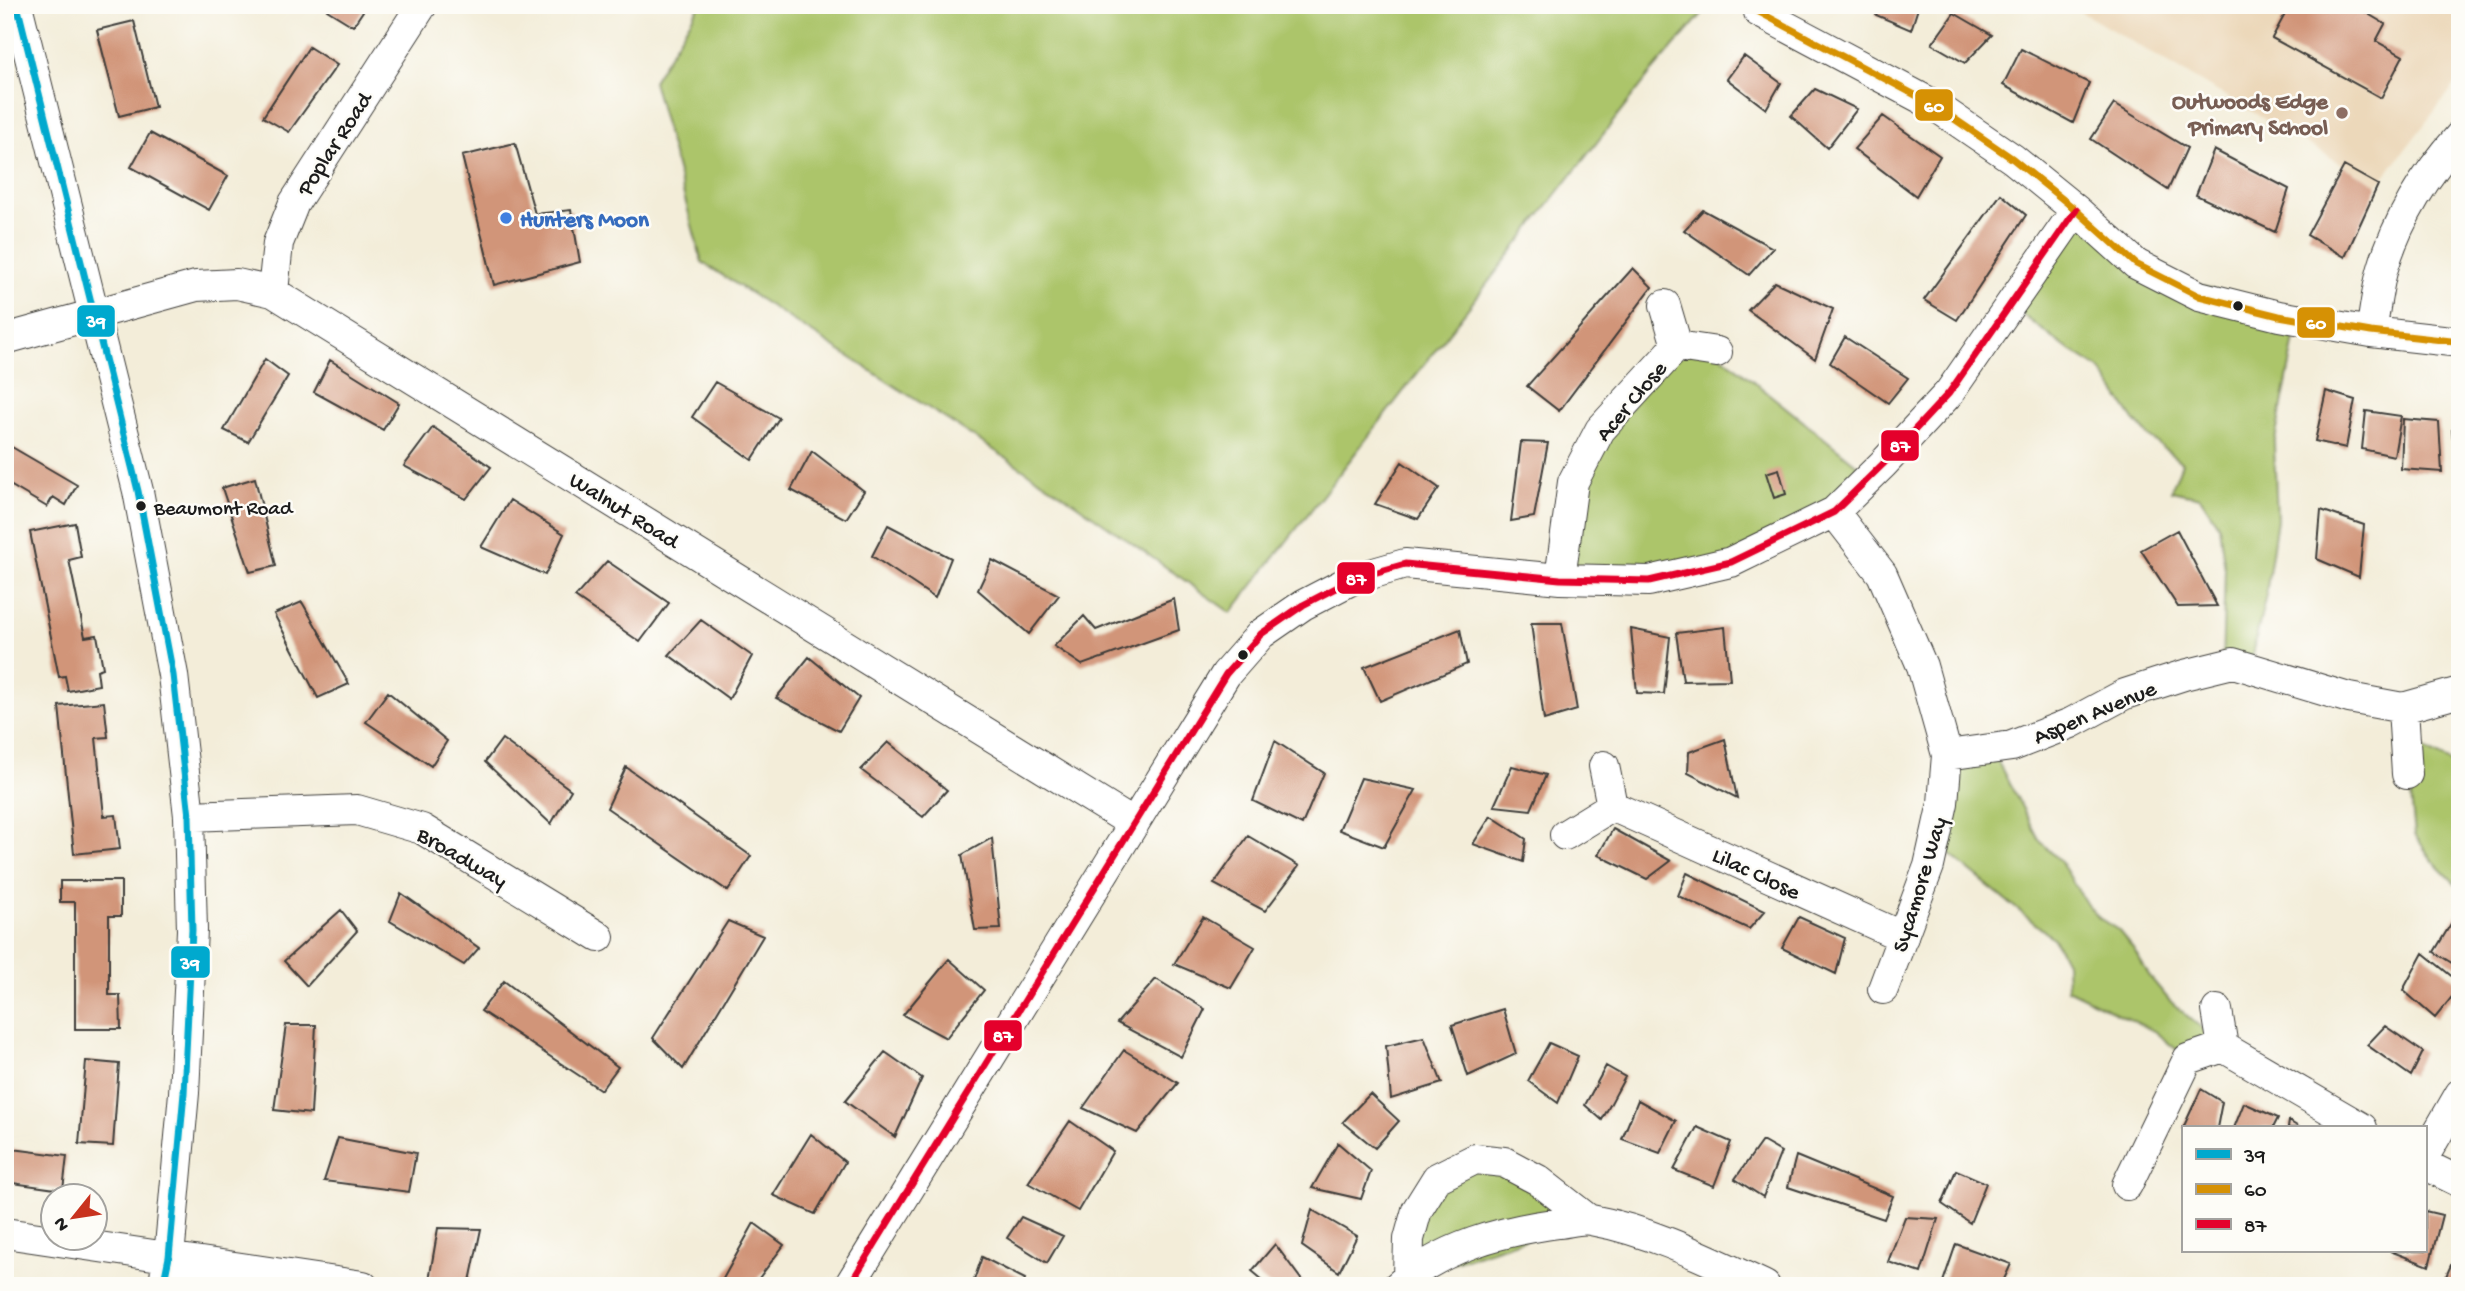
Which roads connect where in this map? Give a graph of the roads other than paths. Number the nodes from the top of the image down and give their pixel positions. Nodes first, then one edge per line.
1 (17, 5) edge
2 (422, 5) edge
3 (1778, 14) edge
4 (2460, 136) edge
5 (2076, 210) junction
6 (273, 292) junction
7 (1665, 305) dead end
8 (93, 315) junction
9 (2371, 332) junction
10 (5, 339) edge
11 (2460, 342) edge
12 (1677, 346) junction
13 (1717, 352) dead end
14 (1834, 512) junction
15 (1560, 579) junction
16 (2460, 692) edge
17 (2403, 708) junction
18 (1947, 755) junction
19 (1604, 766) dead end
20 (2407, 774) dead end
21 (1612, 806) junction
22 (189, 816) junction
23 (1134, 824) junction
24 (1565, 835) dead end
25 (599, 937) dead end
26 (1903, 937) junction
27 (1883, 989) dead end
28 (2217, 1010) dead end
29 (2223, 1047) junction
30 (2460, 1094) edge
31 (2359, 1126) edge
32 (2426, 1153) edge
33 (2426, 1165) edge
34 (2460, 1182) edge
35 (2127, 1185) dead end
36 (1588, 1219) junction
37 (5, 1233) edge
38 (166, 1271) edge
39 (1403, 1281) edge
40 (363, 1286) edge
41 (849, 1286) edge
42 (1765, 1286) edge

1 - 8 street
2 - 6 street, Poplar Road
3 - 5 street
4 - 9 street
5 - 9 street
5 - 14 street
6 - 8 street, Walnut Road
6 - 23 street, Walnut Road
7 - 12 street, Acer Close
8 - 10 street
8 - 22 street
9 - 11 street
12 - 13 street, Acer Close
12 - 15 street, Acer Close
14 - 15 street
14 - 18 street, Sycamore Way
15 - 23 street
16 - 17 street, Aspen Avenue
17 - 18 street, Aspen Avenue
17 - 20 street
18 - 26 street, Sycamore Way
19 - 21 street
21 - 24 street
21 - 26 street, Lilac Close
22 - 25 street, Broadway
22 - 38 street
23 - 41 street
26 - 27 street, Sycamore Way
28 - 29 street
29 - 31 street
29 - 35 street
30 - 32 street
33 - 34 street
36 - 39 street
36 - 39 street
36 - 42 street
37 - 38 street
38 - 40 street

